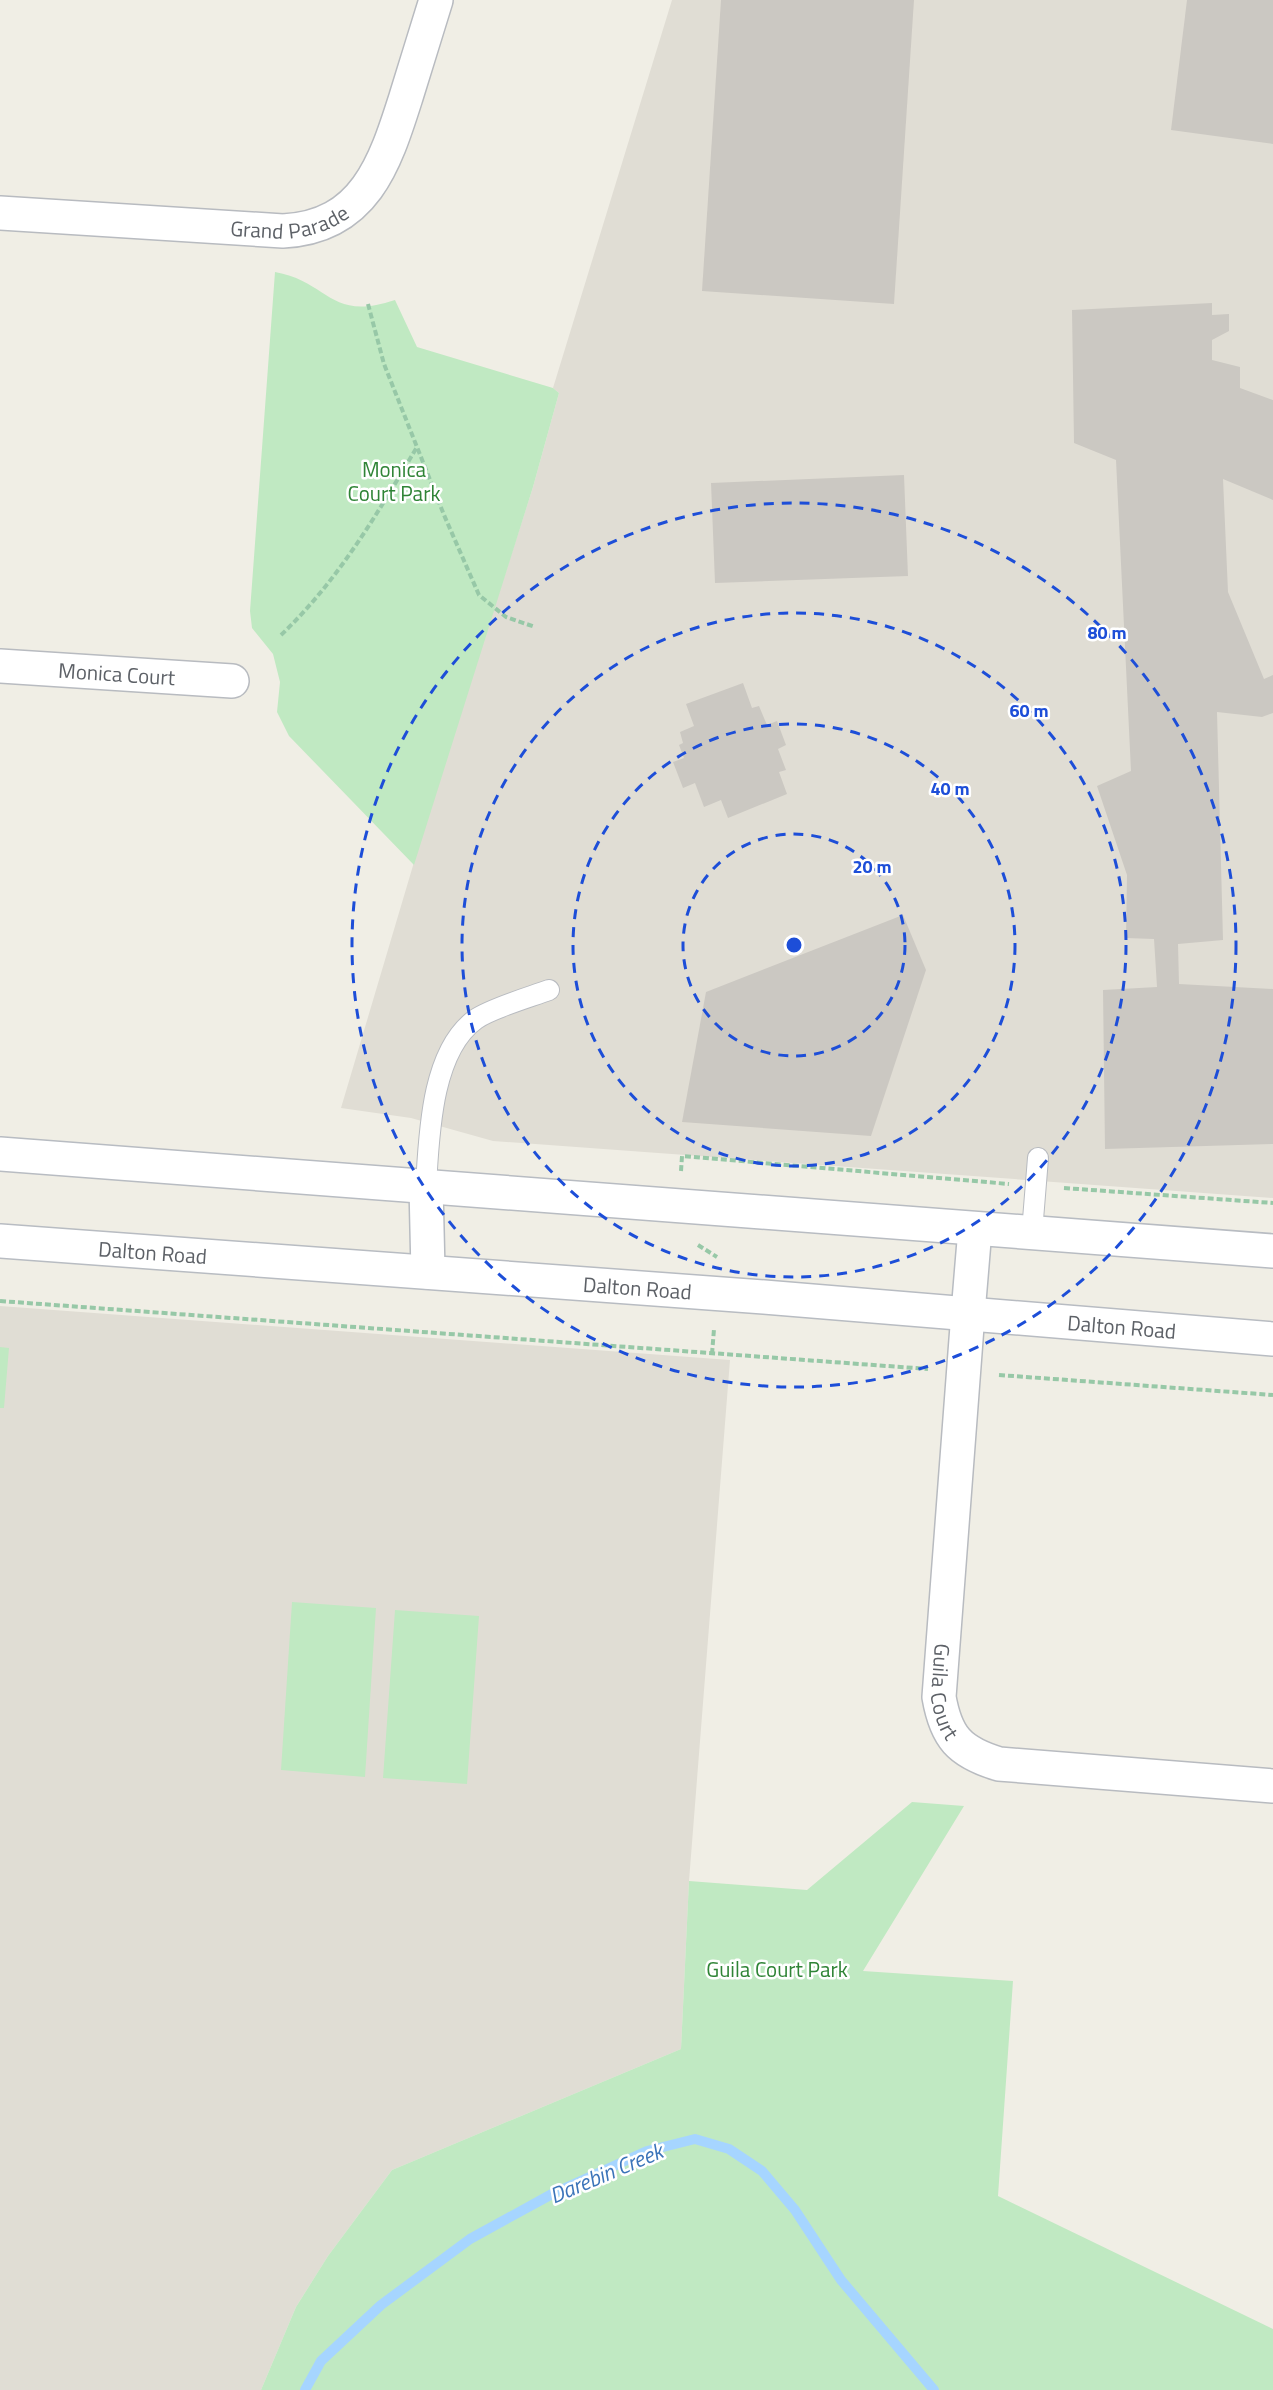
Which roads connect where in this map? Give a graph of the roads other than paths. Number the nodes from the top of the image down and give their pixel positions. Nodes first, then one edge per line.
1 (436, 0) edge
2 (0, 213) edge
3 (0, 666) edge
4 (232, 681) dead end
5 (549, 990) dead end
6 (0, 1154) edge
7 (1038, 1158) dead end
8 (426, 1186) junction
9 (975, 1229) junction
10 (1032, 1232) junction
11 (0, 1241) edge
12 (1273, 1251) edge
13 (428, 1272) junction
14 (968, 1313) junction
15 (1273, 1339) edge
16 (1273, 1786) edge

1 - 2 main road, Grand Parade
3 - 4 main road, Monica Court
5 - 8 lane
6 - 8 main road
7 - 10 lane
8 - 9 main road
8 - 13 main road
9 - 10 main road
9 - 14 main road, Guila Court
10 - 12 main road
11 - 13 main road, Dalton Road
13 - 14 main road, Dalton Road
14 - 15 main road, Dalton Road
14 - 16 main road, Guila Court

